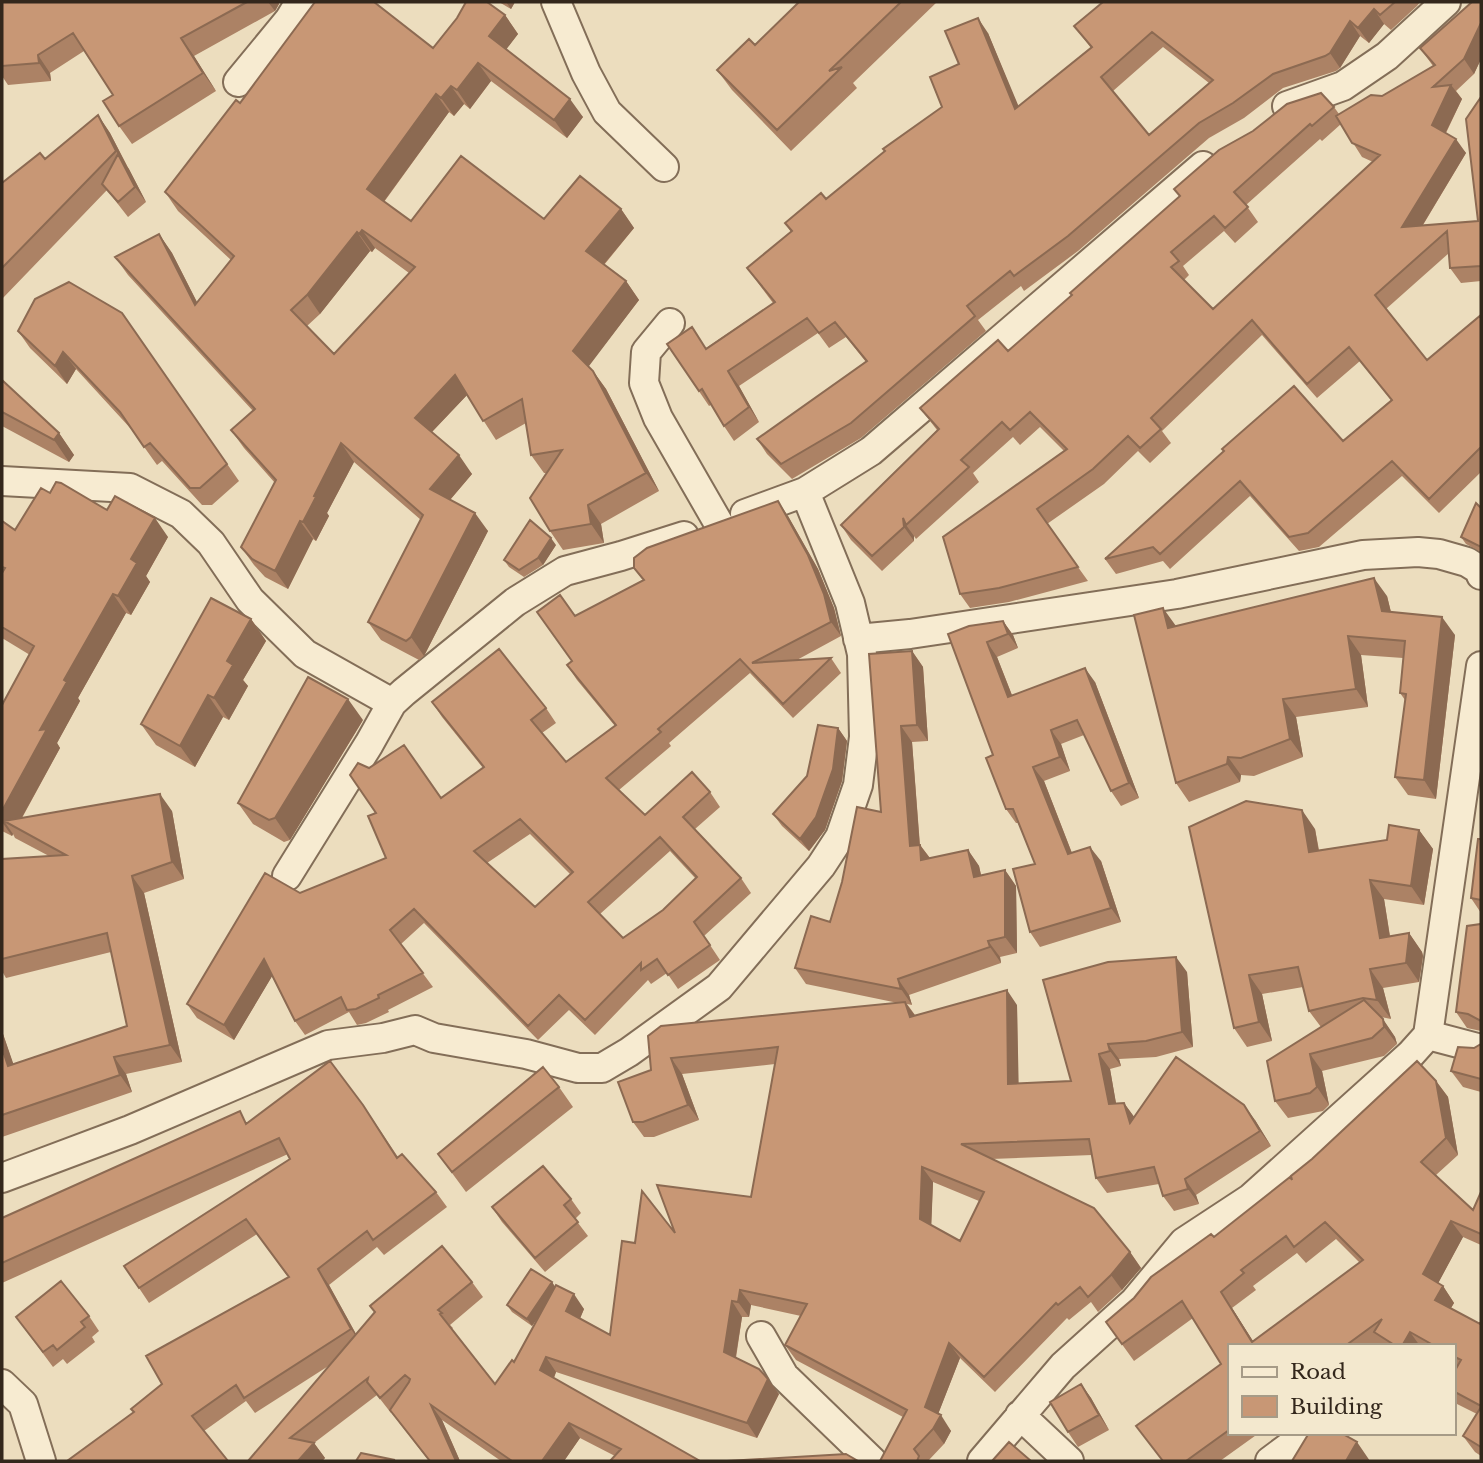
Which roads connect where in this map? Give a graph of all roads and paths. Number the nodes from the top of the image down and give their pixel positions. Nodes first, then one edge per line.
1 (300, 2) edge
2 (556, 2) edge
3 (1446, 2) edge
4 (238, 82) dead end
5 (1262, 125) edge
6 (1220, 151) edge
7 (664, 167) dead end
8 (670, 323) dead end
9 (2, 481) edge
10 (804, 492) junction
11 (719, 524) junction
12 (1481, 575) edge
13 (858, 639) junction
14 (1481, 666) edge
15 (391, 703) junction
16 (287, 876) dead end
17 (1428, 1035) junction
18 (1481, 1049) edge
19 (2, 1178) edge
20 (761, 1336) dead end
21 (2, 1384) edge
22 (1020, 1415) junction
23 (1309, 1435) edge
24 (41, 1461) edge
25 (872, 1461) edge
26 (982, 1461) edge
27 (1069, 1461) edge
28 (1270, 1461) edge

1 - 4 street
2 - 7 street
3 - 5 street
6 - 10 street
8 - 11 street
9 - 15 street
10 - 11 street
10 - 13 street
11 - 15 street
12 - 13 street
13 - 19 street
14 - 17 street
15 - 16 street
17 - 18 street
17 - 22 street
20 - 25 street
21 - 24 street
22 - 26 street
22 - 27 street
23 - 28 street

